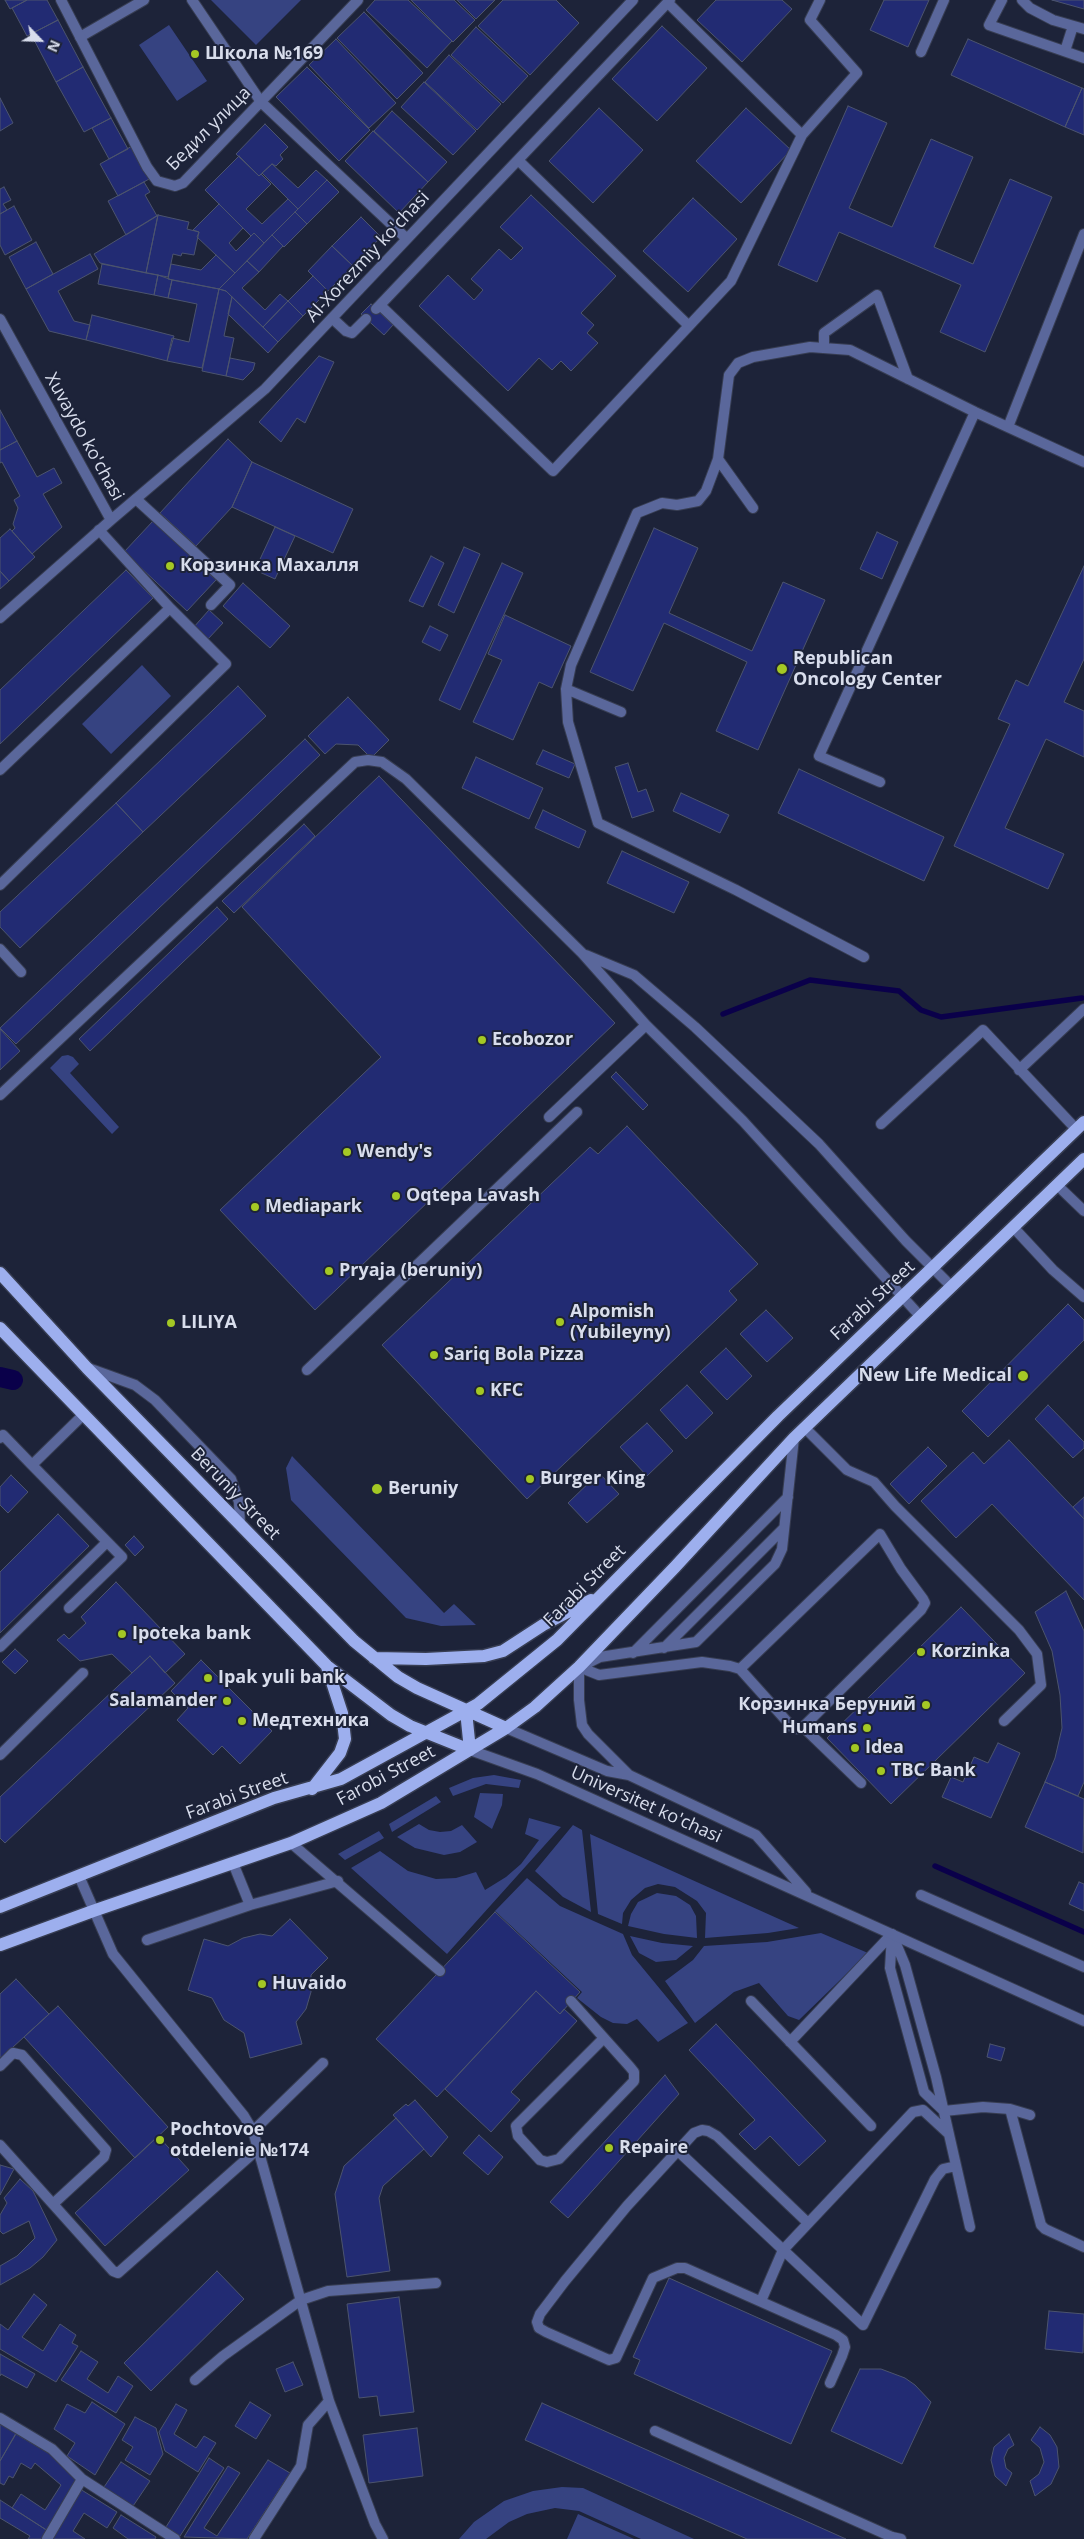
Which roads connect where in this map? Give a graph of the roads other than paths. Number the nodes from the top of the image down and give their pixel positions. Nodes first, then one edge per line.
1 (61, 0) edge
2 (144, 0) edge
3 (192, 0) edge
4 (358, 0) edge
5 (633, 0) edge
6 (820, 0) edge
7 (944, 0) edge
8 (1002, 0) edge
9 (1022, 0) edge
10 (669, 1) edge
11 (1074, 26) junction
12 (1084, 28) edge
13 (80, 37) junction
14 (1065, 51) junction
15 (921, 52) dead end
16 (1084, 58) edge
17 (260, 102) junction
18 (802, 135) junction
19 (518, 160) junction
20 (1084, 234) edge
21 (406, 238) junction
22 (332, 318) junction
23 (0, 319) edge
24 (366, 319) dead end
25 (689, 326) junction
26 (824, 347) junction
27 (908, 379) junction
28 (975, 412) junction
29 (1008, 427) junction
30 (718, 459) junction
31 (1084, 462) edge
32 (136, 499) junction
33 (753, 508) dead end
34 (111, 520) junction
35 (99, 530) junction
36 (211, 605) dead end
37 (170, 608) junction
38 (0, 618) edge
39 (566, 689) junction
40 (621, 712) dead end
41 (0, 770) edge
42 (880, 782) dead end
43 (0, 885) edge
44 (0, 949) edge
45 (582, 953) junction
46 (864, 958) dead end
47 (21, 972) dead end
48 (1084, 1009) edge
49 (646, 1025) junction
50 (1019, 1070) junction
51 (0, 1096) edge
52 (577, 1112) dead end
53 (549, 1117) dead end
54 (881, 1124) dead end
55 (1080, 1126) edge
56 (1084, 1159) edge
57 (1057, 1185) junction
58 (1084, 1211) edge
59 (1013, 1228) junction
60 (933, 1269) junction
61 (0, 1273) edge
62 (951, 1286) junction
63 (903, 1296) junction
64 (1084, 1297) edge
65 (920, 1316) junction
66 (0, 1328) edge
67 (87, 1368) junction
68 (307, 1370) dead end
69 (83, 1415) junction
70 (805, 1428) junction
71 (0, 1438) edge
72 (794, 1438) junction
73 (32, 1465) junction
74 (788, 1498) junction
75 (240, 1525) junction
76 (784, 1528) junction
77 (107, 1542) junction
78 (602, 1594) junction
79 (69, 1608) dead end
80 (0, 1647) edge
81 (664, 1648) junction
82 (633, 1653) junction
83 (374, 1658) junction
84 (327, 1666) junction
85 (579, 1667) junction
86 (740, 1669) junction
87 (83, 1673) dead end
88 (466, 1711) junction
89 (1004, 1722) dead end
90 (802, 1727) junction
91 (506, 1728) junction
92 (426, 1732) junction
93 (470, 1750) junction
94 (0, 1755) edge
95 (629, 1775) junction
96 (861, 1783) dead end
97 (312, 1789) junction
98 (291, 1843) junction
99 (233, 1862) junction
100 (79, 1876) junction
101 (338, 1881) junction
102 (808, 1895) junction
103 (921, 1895) dead end
104 (250, 1905) junction
105 (0, 1907) edge
106 (93, 1910) junction
107 (892, 1934) junction
108 (147, 1940) dead end
109 (0, 1946) edge
110 (1084, 1967) edge
111 (440, 1971) dead end
112 (571, 2001) dead end
113 (751, 2001) dead end
114 (1084, 2021) edge
115 (604, 2038) junction
116 (790, 2042) junction
117 (323, 2063) dead end
118 (0, 2066) edge
119 (1010, 2109) junction
120 (944, 2111) junction
121 (1030, 2115) dead end
122 (871, 2126) dead end
123 (253, 2131) junction
124 (949, 2134) junction
125 (0, 2145) edge
126 (259, 2148) junction
127 (678, 2151) junction
128 (956, 2166) junction
129 (53, 2204) junction
130 (808, 2223) junction
131 (970, 2227) dead end
132 (1084, 2247) edge
133 (783, 2250) junction
134 (436, 2283) dead end
135 (302, 2300) junction
136 (761, 2301) junction
137 (196, 2380) dead end
138 (830, 2383) dead end
139 (329, 2401) junction
140 (0, 2418) edge
141 (655, 2431) dead end
142 (82, 2480) junction
143 (47, 2539) edge
144 (175, 2539) edge
145 (254, 2539) edge
146 (383, 2539) edge
147 (900, 2539) edge

1 - 13 street, Бедил улица
2 - 13 street
3 - 17 street
4 - 17 street, Бедил улица
5 - 21 street, Al-Xorezmiy ko'chasi
6 - 18 street
7 - 15 street
8 - 14 street
9 - 11 street
10 - 18 street
10 - 19 street
11 - 12 street
11 - 14 street
13 - 17 street, Бедил улица
14 - 16 street
17 - 21 street
18 - 25 street
19 - 25 street
19 - 25 street
20 - 29 street
21 - 22 street, Al-Xorezmiy ko'chasi
22 - 24 street
22 - 32 street, Al-Xorezmiy ko'chasi
23 - 34 street, Xuvaydo ko'chasi
26 - 27 street
26 - 27 street
26 - 30 street
27 - 28 street
28 - 29 street
28 - 42 street
29 - 31 street
30 - 33 street
30 - 39 street
32 - 34 street, Al-Xorezmiy ko'chasi
32 - 36 street
34 - 35 street, Xuvaydo ko'chasi
35 - 37 street
35 - 38 street, Xuvaydo ko'chasi
37 - 41 street
37 - 43 street
39 - 40 street
39 - 46 street
44 - 47 street
45 - 49 street
45 - 51 street
45 - 60 street
48 - 50 street
49 - 53 street
49 - 63 street
50 - 54 street
50 - 55 street
52 - 68 street
55 - 60 main road, Farabi Street
56 - 57 main road
57 - 58 street
57 - 59 main road
59 - 62 main road
59 - 64 street
60 - 62 street
60 - 63 main road, Farabi Street
61 - 67 main road, Beruniy Street
62 - 65 main road
63 - 65 street
63 - 78 main road, Farabi Street
65 - 70 main road
66 - 69 main road
67 - 75 main road, Beruniy Street
67 - 75 street
69 - 73 street
69 - 84 main road
70 - 72 main road
70 - 89 street
71 - 73 street
72 - 74 street
72 - 85 main road
73 - 77 street
74 - 76 street
74 - 82 street
75 - 83 main road, Beruniy Street
76 - 81 street
76 - 81 street
77 - 79 street
77 - 80 street
78 - 83 main road
78 - 88 main road, Farabi Street
81 - 82 street
82 - 85 street
83 - 88 main road, Beruniy Street
84 - 92 main road
84 - 97 main road
85 - 86 street
85 - 91 main road
85 - 95 street
86 - 90 street
86 - 90 street
87 - 94 street
88 - 91 main road, Beruniy Street
88 - 92 main road, Farabi Street
88 - 93 main road
90 - 96 street
91 - 93 main road
91 - 95 street, Universitet ko'chasi
92 - 93 main road
92 - 97 main road, Farabi Street
93 - 98 main road, Farobi Street
93 - 102 street, Universitet ko'chasi
95 - 102 street, Universitet ko'chasi
97 - 100 main road, Farabi Street
98 - 99 main road
98 - 101 street
99 - 104 street
99 - 106 main road
100 - 105 main road, Farabi Street
100 - 106 street
101 - 104 street
101 - 111 street
102 - 107 street, Universitet ko'chasi
103 - 110 street
104 - 108 street
106 - 109 main road
106 - 123 street
107 - 114 street, Universitet ko'chasi
107 - 116 street
107 - 120 street
107 - 120 street
112 - 115 street
113 - 116 street
115 - 115 street
116 - 122 street
117 - 123 street
118 - 129 street
119 - 120 street
119 - 121 street
119 - 132 street
120 - 124 street
123 - 126 street
124 - 128 street
124 - 130 street
125 - 129 street
126 - 129 street
126 - 135 street
127 - 130 street
127 - 133 street
127 - 136 street
128 - 131 street
128 - 133 street
130 - 133 street
133 - 136 street
134 - 135 street
135 - 137 street
135 - 139 street
136 - 138 street
139 - 145 street
139 - 146 street
140 - 142 street
141 - 147 street
142 - 143 street
142 - 144 street

